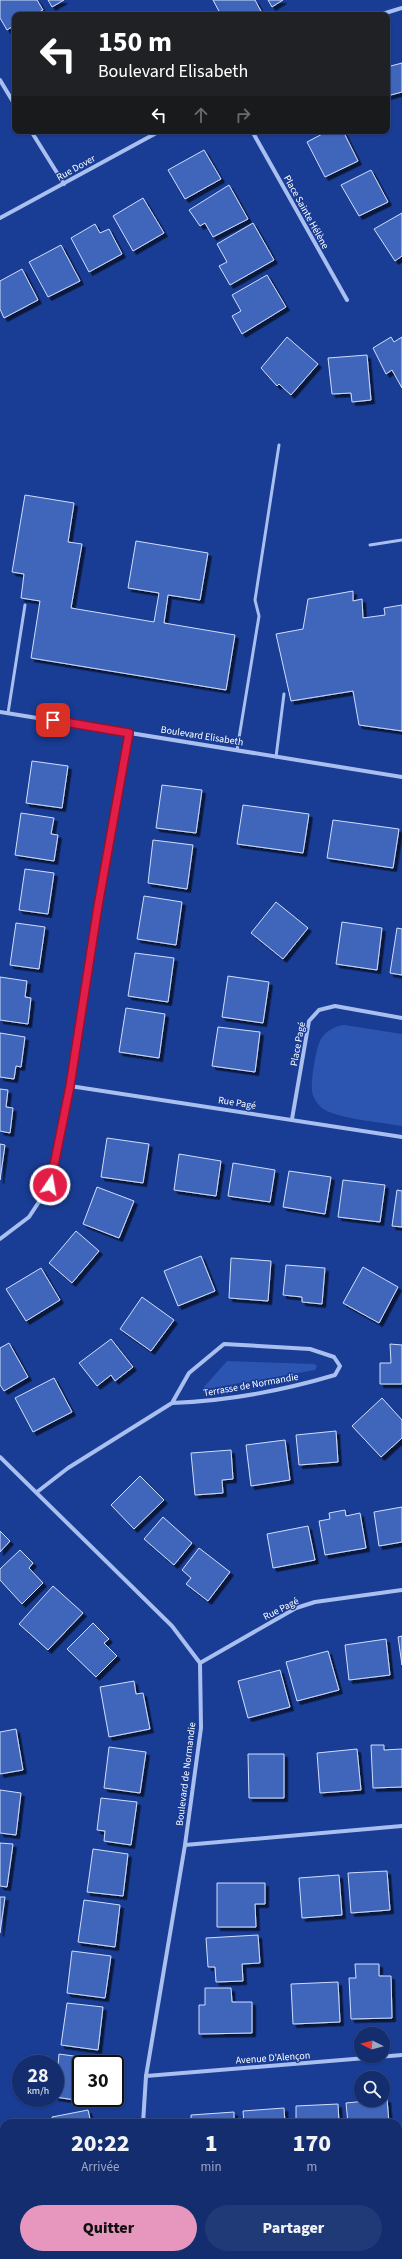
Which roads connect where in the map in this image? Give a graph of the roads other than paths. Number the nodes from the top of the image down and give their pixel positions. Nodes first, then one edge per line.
1 (402, 8) edge
2 (389, 12) edge
3 (0, 80) edge
4 (12, 99) edge
5 (33, 134) edge
6 (155, 134) edge
7 (254, 134) edge
8 (64, 184) junction
9 (0, 218) edge
10 (346, 300) dead end
11 (279, 446) dead end
12 (402, 540) edge
13 (370, 545) dead end
14 (25, 605) dead end
15 (284, 694) dead end
16 (0, 712) edge
17 (8, 713) junction
18 (129, 733) junction
19 (237, 750) junction
20 (276, 757) junction
21 (402, 777) edge
22 (402, 1018) edge
23 (70, 1086) junction
24 (292, 1119) junction
25 (402, 1137) edge
26 (0, 1238) edge
27 (172, 1403) junction
28 (0, 1457) edge
29 (37, 1492) junction
30 (402, 1590) edge
31 (200, 1663) junction
32 (402, 1826) edge
33 (184, 1845) junction
34 (402, 2055) edge
35 (146, 2076) junction
36 (143, 2119) edge

1 - 2 street
3 - 4 street
5 - 8 street
6 - 8 street, Rue Dover
7 - 10 street, Place Sainte Hélène
8 - 9 street, Rue Dover
11 - 19 lane
12 - 13 lane
14 - 17 lane
15 - 20 lane
16 - 17 street, Boulevard Elisabeth
17 - 18 street, Boulevard Elisabeth
18 - 19 street, Boulevard Elisabeth
18 - 23 street
19 - 20 street, Boulevard Elisabeth
20 - 21 street, Boulevard Elisabeth
22 - 24 street, Place Pagé
23 - 24 street, Rue Pagé
23 - 26 street
24 - 25 street, Rue Pagé
27 - 27 street, Terrasse de Normandie
27 - 29 street, Terrasse de Normandie
28 - 29 street
29 - 31 street
30 - 31 street, Rue Pagé
31 - 33 street, Boulevard de Normandie
32 - 33 street
33 - 35 street, Boulevard de Normandie
34 - 35 street, Avenue D'Alençon
35 - 36 street, Boulevard de Normandie

